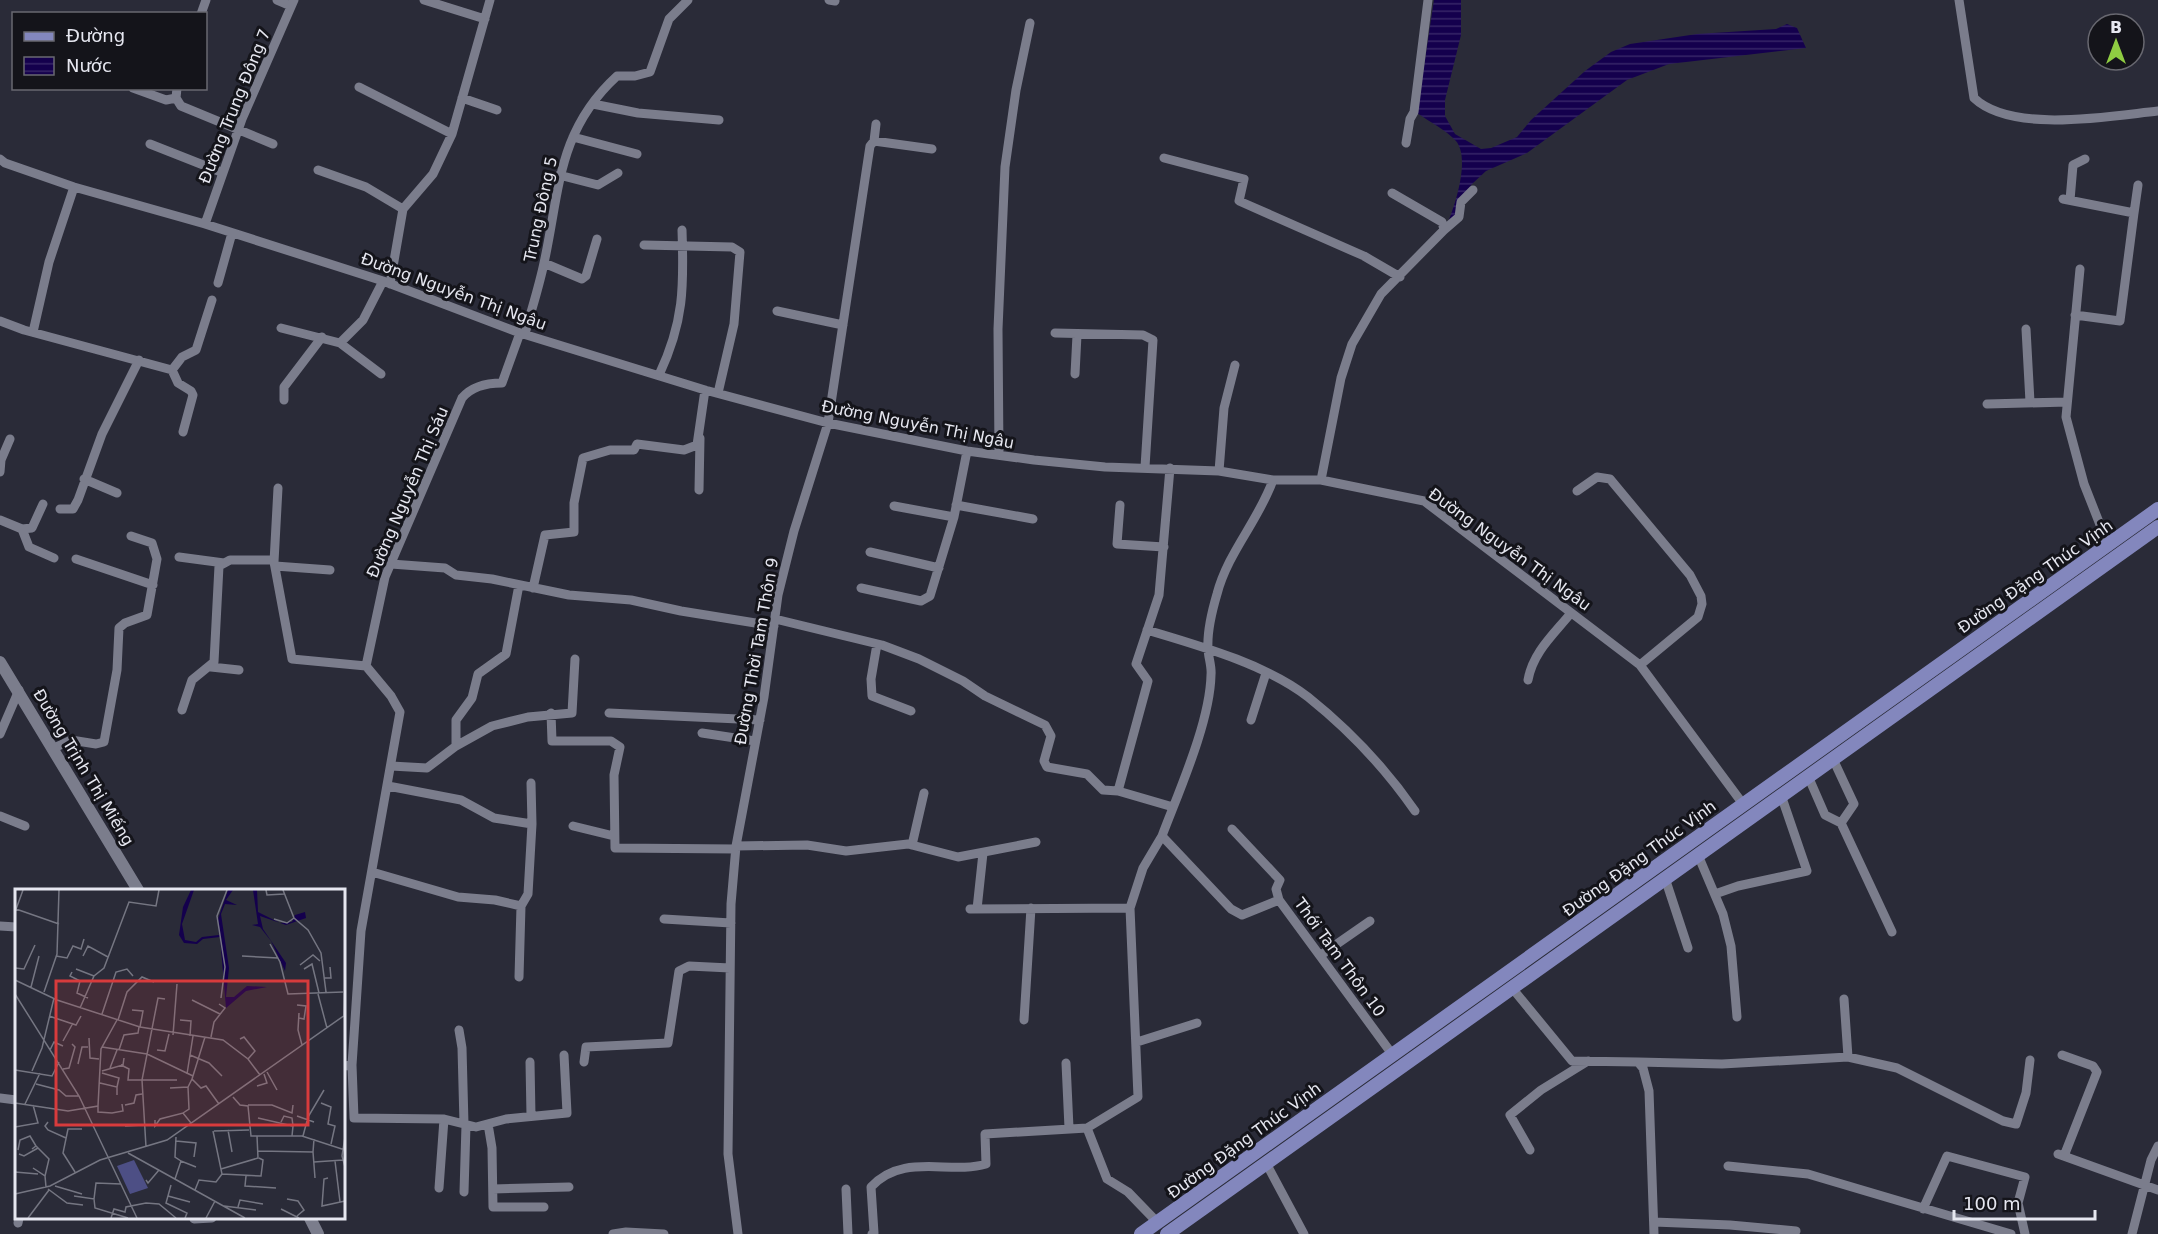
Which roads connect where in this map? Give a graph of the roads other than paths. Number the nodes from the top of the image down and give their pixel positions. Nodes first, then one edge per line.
1 (277, 0) edge
2 (424, 0) edge
3 (688, 0) edge
4 (1428, 0) edge
5 (1959, 0) edge
6 (487, 1) edge
7 (293, 3) edge
8 (485, 19) junction
9 (1030, 23) dead end
10 (359, 87) dead end
11 (138, 90) edge
12 (176, 93) edge
13 (462, 98) junction
14 (593, 104) junction
15 (497, 110) dead end
16 (2158, 111) edge
17 (719, 120) dead end
18 (876, 124) dead end
19 (238, 130) junction
20 (452, 134) junction
21 (573, 137) junction
22 (874, 141) junction
23 (1406, 143) dead end
24 (150, 144) dead end
25 (273, 144) dead end
26 (932, 150) dead end
27 (637, 154) dead end
28 (1164, 158) dead end
29 (0, 159) edge
30 (2085, 159) dead end
31 (318, 170) dead end
32 (221, 172) junction
33 (618, 173) dead end
34 (559, 174) junction
35 (2138, 184) dead end
36 (74, 187) junction
37 (1473, 190) dead end
38 (1392, 193) dead end
39 (403, 209) junction
40 (2134, 213) junction
41 (205, 224) junction
42 (682, 230) dead end
43 (1444, 230) junction
44 (232, 233) junction
45 (597, 239) dead end
46 (644, 244) dead end
47 (683, 247) junction
48 (544, 263) junction
49 (2080, 269) dead end
50 (1400, 277) junction
51 (386, 282) junction
52 (218, 283) dead end
53 (212, 300) dead end
54 (777, 310) dead end
55 (2075, 315) junction
56 (0, 321) edge
57 (843, 325) junction
58 (281, 328) dead end
59 (2026, 329) dead end
60 (33, 332) junction
61 (522, 333) junction
62 (1055, 333) dead end
63 (1077, 335) junction
64 (322, 338) junction
65 (340, 343) junction
66 (139, 360) junction
67 (1235, 365) dead end
68 (172, 370) junction
69 (381, 374) dead end
70 (1075, 374) dead end
71 (659, 375) junction
72 (705, 390) junction
73 (718, 393) junction
74 (284, 400) dead end
75 (2030, 402) junction
76 (2067, 402) junction
77 (1987, 404) dead end
78 (828, 423) junction
79 (183, 432) dead end
80 (700, 436) junction
81 (10, 439) dead end
82 (967, 451) junction
83 (999, 455) junction
84 (1144, 467) junction
85 (1170, 468) junction
86 (1219, 471) junction
87 (0, 472) edge
88 (84, 479) junction
89 (1273, 480) junction
90 (1321, 480) junction
91 (278, 488) dead end
92 (699, 490) dead end
93 (1577, 490) dead end
94 (117, 493) dead end
95 (43, 504) dead end
96 (956, 505) junction
97 (1120, 505) dead end
98 (894, 506) dead end
99 (60, 508) dead end
100 (2158, 509) edge
101 (954, 517) junction
102 (1033, 519) dead end
103 (0, 520) edge
104 (2158, 527) edge
105 (22, 529) junction
106 (131, 536) dead end
107 (2108, 545) junction
108 (1164, 547) junction
109 (870, 552) dead end
110 (179, 557) dead end
111 (54, 558) dead end
112 (75, 559) dead end
113 (225, 563) junction
114 (274, 563) junction
115 (391, 564) junction
116 (939, 568) junction
117 (330, 570) dead end
118 (153, 585) junction
119 (519, 585) junction
120 (533, 588) junction
121 (861, 588) dead end
122 (1571, 613) junction
123 (774, 622) junction
124 (1147, 630) junction
125 (877, 644) junction
126 (1208, 648) junction
127 (575, 659) dead end
128 (0, 662) edge
129 (1640, 665) junction
130 (366, 666) junction
131 (211, 667) junction
132 (239, 670) dead end
133 (1266, 673) junction
134 (1528, 680) dead end
135 (19, 690) junction
136 (182, 710) dead end
137 (911, 711) dead end
138 (551, 713) junction
139 (609, 713) dead end
140 (760, 720) junction
141 (1251, 720) dead end
142 (702, 733) dead end
143 (0, 734) edge
144 (755, 741) junction
145 (456, 746) junction
146 (54, 748) junction
147 (1833, 759) junction
148 (391, 766) junction
149 (1808, 776) junction
150 (531, 783) dead end
151 (388, 786) junction
152 (1118, 791) junction
153 (924, 793) dead end
154 (1781, 795) junction
155 (1743, 804) junction
156 (1173, 807) junction
157 (1415, 811) dead end
158 (0, 816) edge
159 (1751, 817) junction
160 (1841, 823) junction
161 (532, 824) junction
162 (25, 826) dead end
163 (573, 826) dead end
164 (1232, 829) dead end
165 (614, 836) junction
166 (1162, 836) junction
167 (1036, 842) dead end
168 (912, 846) junction
169 (736, 848) junction
170 (983, 853) junction
171 (1698, 855) junction
172 (372, 872) junction
173 (1665, 878) junction
174 (137, 889) edge
175 (1715, 894) junction
176 (1279, 900) junction
177 (521, 906) junction
178 (1031, 908) junction
179 (1130, 908) junction
180 (664, 920) dead end
181 (1370, 921) dead end
182 (731, 923) junction
183 (0, 926) edge
184 (15, 927) edge
185 (1892, 932) dead end
186 (1688, 948) dead end
187 (1321, 955) junction
188 (730, 968) junction
189 (519, 977) dead end
190 (1512, 988) junction
191 (1844, 999) dead end
192 (1737, 1017) dead end
193 (1024, 1020) dead end
194 (1197, 1023) dead end
195 (459, 1030) dead end
196 (1137, 1042) junction
197 (1392, 1054) junction
198 (2062, 1054) dead end
199 (564, 1055) dead end
200 (1848, 1057) junction
201 (2030, 1060) dead end
202 (1588, 1061) junction
203 (530, 1062) dead end
204 (584, 1062) dead end
205 (1638, 1062) junction
206 (1066, 1063) dead end
207 (348, 1066) edge
208 (0, 1098) edge
209 (15, 1100) edge
210 (531, 1116) junction
211 (444, 1119) junction
212 (465, 1124) junction
213 (488, 1124) junction
214 (1069, 1128) junction
215 (1088, 1128) junction
216 (2158, 1146) edge
217 (1530, 1150) dead end
218 (1266, 1163) junction
219 (1728, 1166) dead end
220 (569, 1187) dead end
221 (2145, 1187) junction
222 (439, 1188) dead end
223 (493, 1189) junction
224 (846, 1189) dead end
225 (2158, 1191) edge
226 (464, 1192) dead end
227 (544, 1207) dead end
228 (1923, 1209) junction
229 (310, 1219) edge
230 (1157, 1222) junction
231 (1654, 1222) junction
232 (1796, 1231) dead end
233 (845, 1233) edge
234 (318, 1234) edge
235 (613, 1234) edge
236 (664, 1234) edge
237 (738, 1234) edge
238 (872, 1234) edge
239 (1141, 1234) edge
240 (1167, 1234) edge
241 (1304, 1234) edge
242 (1654, 1234) edge
243 (2011, 1234) edge
244 (2025, 1234) edge
245 (2132, 1234) edge

1 - 7 street
2 - 8 street
3 - 14 street, Trung Đông 5
4 - 23 street
5 - 16 street
6 - 8 street
7 - 19 street, Đường Trung Đông 7
8 - 13 street
9 - 83 street
10 - 20 street
11 - 12 street
12 - 19 street
13 - 15 street
13 - 20 street
14 - 17 street
14 - 21 street, Trung Đông 5
18 - 22 street, Đường Thời Tam Thôn 9
19 - 25 street
19 - 32 street, Đường Trung Đông 7
20 - 39 street
21 - 27 street
21 - 34 street, Trung Đông 5
22 - 26 street
22 - 57 street, Đường Thời Tam Thôn 9
24 - 32 street
28 - 50 street
29 - 36 street, Đường Nguyễn Thị Ngâu
30 - 40 street
31 - 39 street
32 - 41 street, Đường Trung Đông 7
33 - 34 street
34 - 48 street, Trung Đông 5
35 - 40 street
36 - 41 street, Đường Nguyễn Thị Ngâu
36 - 60 street
37 - 43 street
38 - 43 street
39 - 51 street
40 - 55 street
41 - 44 street, Đường Nguyễn Thị Ngâu
42 - 47 street
43 - 50 street
44 - 51 street, Đường Nguyễn Thị Ngâu
44 - 52 street
45 - 48 street
46 - 47 street
47 - 71 street
47 - 73 street
48 - 61 street, Trung Đông 5
49 - 55 street
50 - 90 street
51 - 61 street, Đường Nguyễn Thị Ngâu
51 - 65 street
53 - 68 street
54 - 57 street
55 - 76 street
56 - 60 street
57 - 78 street, Đường Thời Tam Thôn 9
58 - 64 street
59 - 75 street
60 - 66 street
61 - 71 street, Đường Nguyễn Thị Ngâu
61 - 115 street, Đường Nguyễn Thị Sáu
62 - 63 street
63 - 70 street
63 - 84 street
64 - 65 street
64 - 74 street
65 - 69 street
66 - 68 street
66 - 88 street
67 - 86 street
68 - 79 street
71 - 72 street, Đường Nguyễn Thị Ngâu
72 - 73 street, Đường Nguyễn Thị Ngâu
72 - 80 street
73 - 78 street, Đường Nguyễn Thị Ngâu
75 - 76 street
75 - 77 street
76 - 107 street
78 - 82 street, Đường Nguyễn Thị Ngâu
78 - 123 street, Đường Thời Tam Thôn 9
80 - 92 street
80 - 120 street
81 - 87 street
82 - 83 street, Đường Nguyễn Thị Ngâu
82 - 96 street
83 - 84 street, Đường Nguyễn Thị Ngâu
84 - 85 street, Đường Nguyễn Thị Ngâu
85 - 86 street, Đường Nguyễn Thị Ngâu
85 - 108 street
86 - 89 street, Đường Nguyễn Thị Ngâu
88 - 94 street
88 - 99 street
89 - 90 street, Đường Nguyễn Thị Ngâu
89 - 126 street
90 - 122 street, Đường Nguyễn Thị Ngâu
91 - 114 street
93 - 129 street
95 - 105 street
96 - 101 street
96 - 102 street
97 - 108 street
98 - 101 street
100 - 107 main road, Đường Đặng Thúc Vịnh
101 - 116 street
103 - 105 street
104 - 147 main road, Đường Đặng Thúc Vịnh
105 - 111 street
106 - 118 street
107 - 155 main road, Đường Đặng Thúc Vịnh
108 - 124 street
109 - 116 street
110 - 113 street
112 - 118 street
113 - 114 street
113 - 131 street
114 - 117 street
114 - 130 street
115 - 119 street
115 - 130 street, Đường Nguyễn Thị Sáu
116 - 121 street
118 - 146 street
119 - 120 street
119 - 145 street
120 - 123 street
122 - 129 street, Đường Nguyễn Thị Ngâu
122 - 134 street
123 - 125 street
123 - 140 street, Đường Thời Tam Thôn 9
124 - 126 street
124 - 152 street
125 - 137 street
125 - 152 street
126 - 133 street
126 - 156 street
127 - 138 street
128 - 135 main road, Đường Trịnh Thị Miếng
129 - 155 street, Đường Nguyễn Thị Ngâu
130 - 148 street
131 - 132 street
131 - 136 street
133 - 141 street
133 - 157 street
135 - 143 street
135 - 146 main road, Đường Trịnh Thị Miếng
138 - 145 street
138 - 165 street
139 - 140 street
140 - 144 street, Đường Thời Tam Thôn 9
142 - 144 street
144 - 169 street, Đường Thời Tam Thôn 9
145 - 148 street
146 - 174 main road, Đường Trịnh Thị Miếng
147 - 149 main road, Đường Đặng Thúc Vịnh
147 - 160 street
148 - 151 street
149 - 154 main road, Đường Đặng Thúc Vịnh
149 - 160 street
150 - 161 street
151 - 161 street
151 - 172 street
152 - 156 street
153 - 168 street
154 - 159 main road, Đường Đặng Thúc Vịnh
154 - 175 street
155 - 159 main road
155 - 197 main road, Đường Đặng Thúc Vịnh
156 - 166 street
158 - 162 street
159 - 171 main road, Đường Đặng Thúc Vịnh
160 - 185 street
161 - 177 street
163 - 165 street
164 - 176 street
165 - 169 street
166 - 176 street, Thới Tam Thôn 10
166 - 179 street
167 - 170 street
168 - 169 street
168 - 170 street
169 - 182 street, Đường Thời Tam Thôn 9
170 - 178 street
171 - 173 main road, Đường Đặng Thúc Vịnh
171 - 175 street
172 - 177 street
172 - 207 street
173 - 186 street
173 - 190 main road, Đường Đặng Thúc Vịnh
175 - 192 street
176 - 187 street, Thới Tam Thôn 10
177 - 189 street
178 - 179 street
178 - 193 street
179 - 196 street
180 - 182 street
181 - 187 street
182 - 188 street, Đường Thời Tam Thôn 9
183 - 184 street
187 - 197 street, Thới Tam Thôn 10
188 - 204 street
188 - 237 street, Đường Thời Tam Thôn 9
190 - 202 street
190 - 218 main road, Đường Đặng Thúc Vịnh
191 - 200 street
194 - 196 street
195 - 212 street
196 - 215 street
197 - 230 main road, Đường Đặng Thúc Vịnh
198 - 221 street
199 - 210 street
200 - 201 street
200 - 205 street
202 - 205 street
202 - 217 street
203 - 210 street
205 - 231 street
206 - 214 street
207 - 211 street
208 - 209 street
210 - 213 street
211 - 212 street
211 - 222 street
212 - 213 street
212 - 226 street
213 - 223 street
214 - 215 street
214 - 238 street
215 - 230 street
216 - 221 street
218 - 240 main road, Đường Đặng Thúc Vịnh
218 - 241 street
219 - 228 street
220 - 223 street
221 - 225 street
221 - 245 street
223 - 227 street
224 - 233 street
228 - 243 street
228 - 244 street
229 - 234 main road
230 - 239 main road, Đường Đặng Thúc Vịnh
231 - 232 street
231 - 242 street
235 - 236 street

